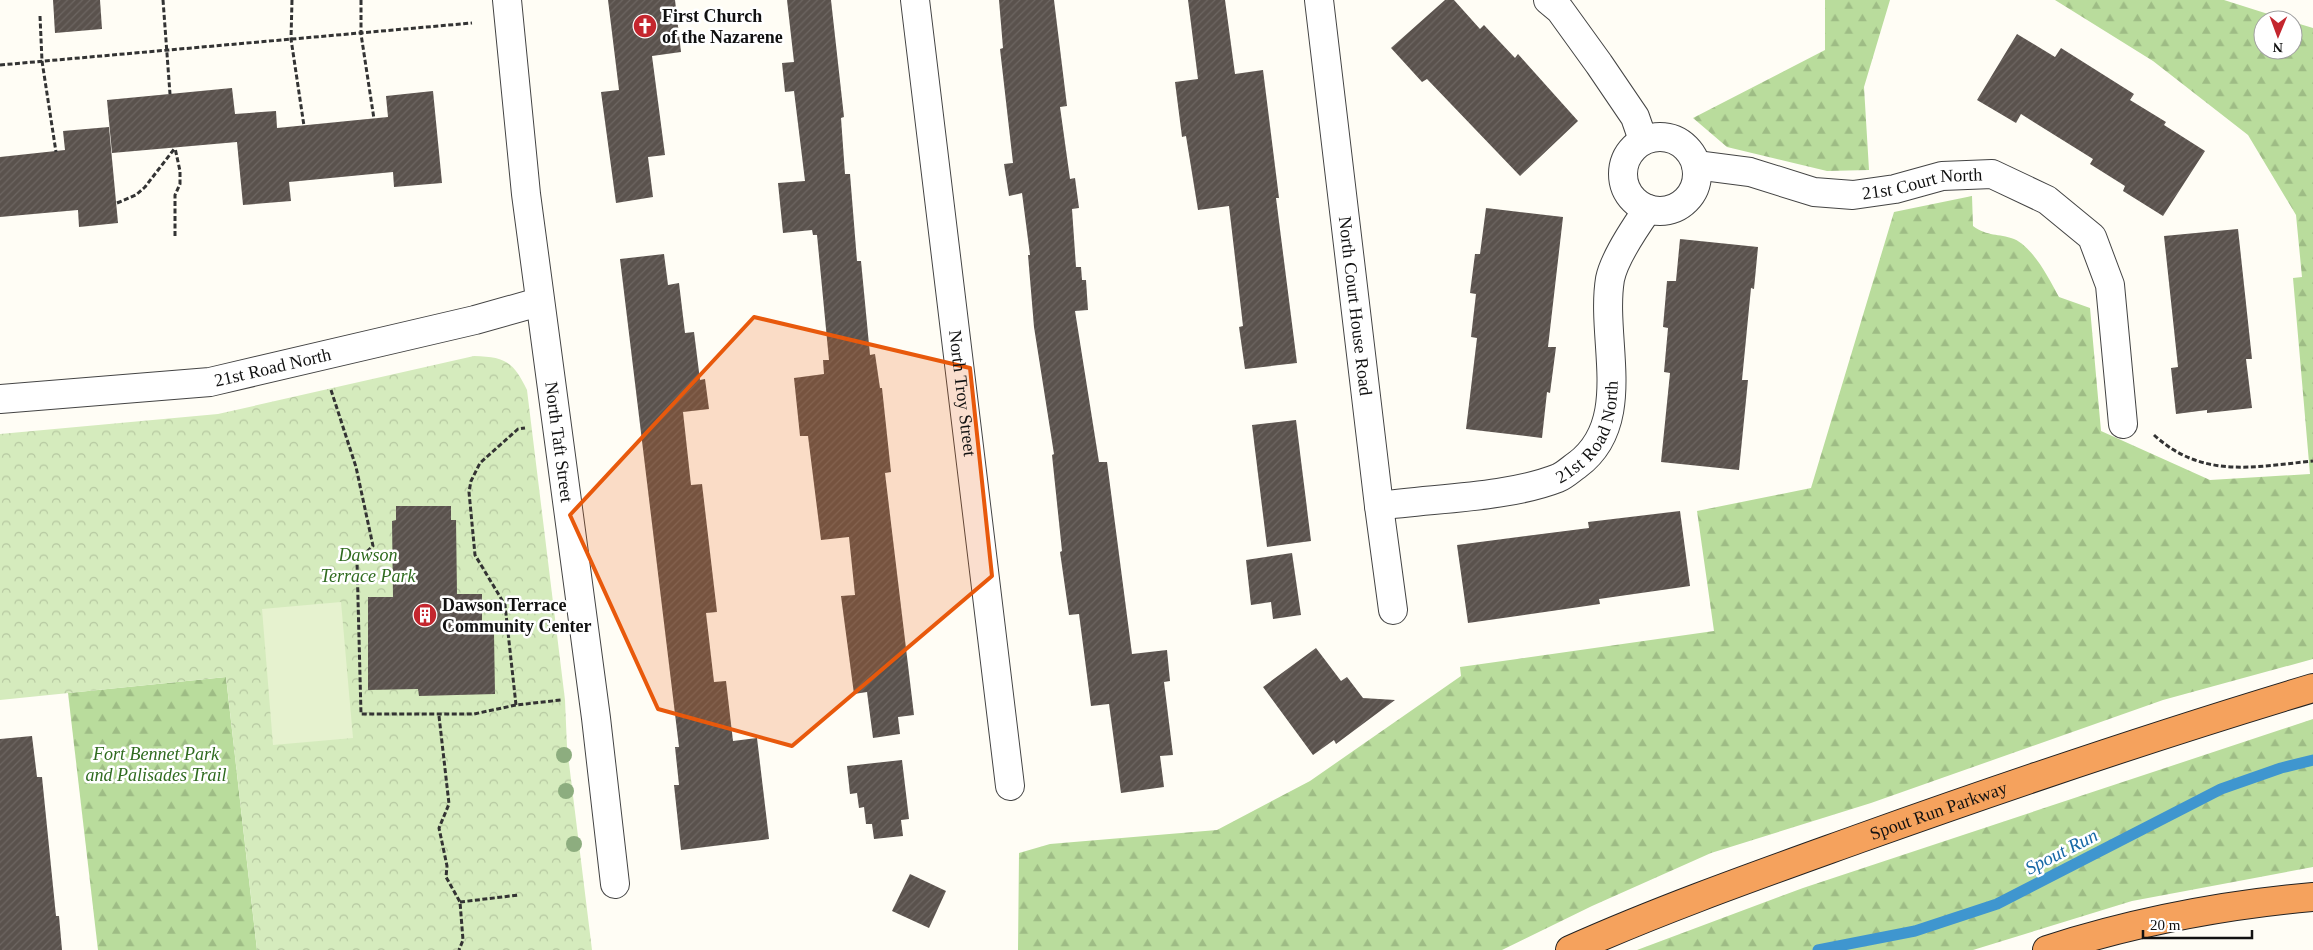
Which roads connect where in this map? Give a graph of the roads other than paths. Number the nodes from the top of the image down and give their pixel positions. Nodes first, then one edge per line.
1 (507, 0) edge
2 (915, 0) edge
3 (1319, 0) edge
4 (1548, 0) edge
5 (1643, 140) junction
6 (1696, 166) junction
7 (1648, 209) junction
8 (540, 302) junction
9 (0, 399) edge
10 (2135, 427) road end
11 (1379, 506) junction
12 (1393, 610) dead end
13 (2313, 688) edge
14 (1010, 786) dead end
15 (616, 884) dead end
16 (2313, 897) edge
17 (1570, 950) edge
18 (2047, 950) edge

1 - 8 street, North Taft Street
2 - 14 street, North Troy Street
3 - 11 street, North Court House Road
4 - 5 street
5 - 6 street
5 - 7 street
6 - 7 street
6 - 10 street, 21st Court North
7 - 11 street, 21st Road North
8 - 9 street, 21st Road North
8 - 15 street, North Taft Street
11 - 12 street, North Court House Road
13 - 17 highway, Spout Run Parkway
16 - 18 highway

